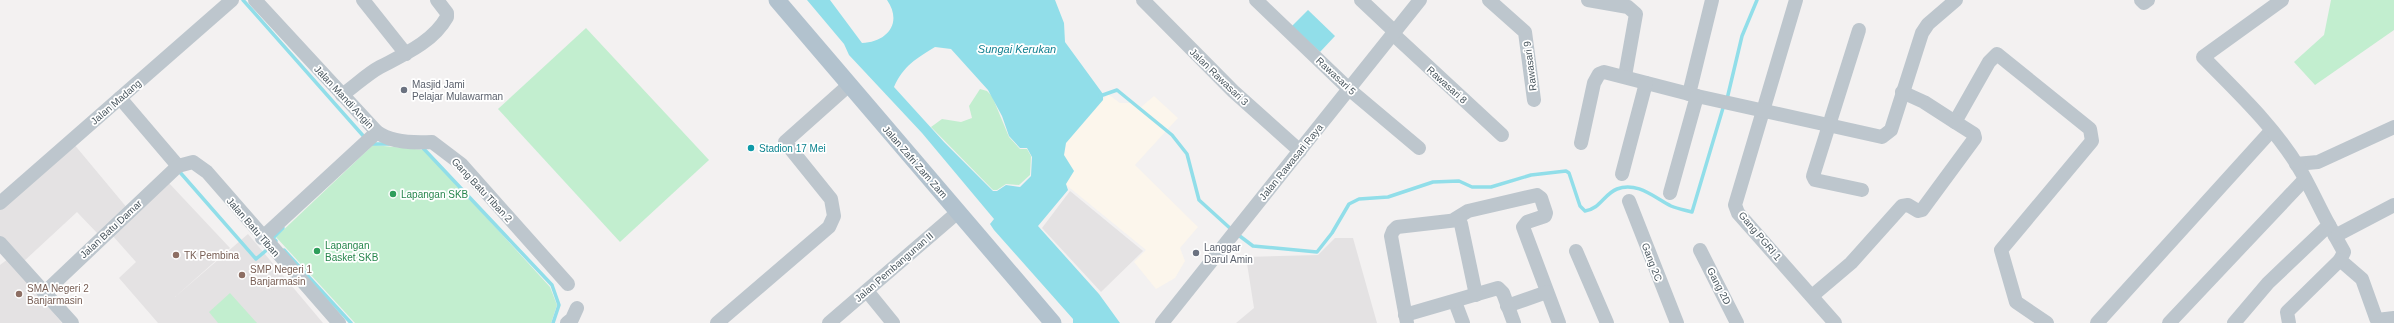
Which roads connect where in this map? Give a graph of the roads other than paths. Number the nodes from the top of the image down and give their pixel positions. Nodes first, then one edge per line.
1 (254, 0) edge
2 (363, 0) edge
3 (437, 0) edge
4 (777, 0) edge
5 (1143, 0) edge
6 (1256, 0) edge
7 (1361, 0) edge
8 (1420, 0) edge
9 (1489, 0) edge
10 (1588, 0) edge
11 (1712, 0) edge
12 (1796, 0) edge
13 (1956, 0) edge
14 (2141, 0) edge
15 (2148, 0) edge
16 (2282, 0) edge
17 (230, 1) edge
18 (1859, 30) dead end
19 (1394, 33) junction
20 (406, 54) junction
21 (1625, 76) junction
22 (1646, 83) junction
23 (849, 85) junction
24 (1350, 90) junction
25 (1902, 92) junction
26 (342, 95) junction
27 (1693, 95) junction
28 (120, 98) junction
29 (1534, 100) dead end
30 (1764, 109) junction
31 (1955, 122) junction
32 (1828, 125) junction
33 (2394, 127) edge
34 (2272, 131) junction
35 (377, 132) junction
36 (1502, 135) dead end
37 (1581, 144) dead end
38 (1419, 148) dead end
39 (1300, 151) junction
40 (2296, 164) junction
41 (178, 166) junction
42 (1622, 174) dead end
43 (2305, 179) junction
44 (1862, 190) dead end
45 (1670, 194) dead end
46 (1629, 201) dead end
47 (0, 203) edge
48 (2394, 205) edge
49 (958, 212) junction
50 (1455, 218) junction
51 (2332, 231) junction
52 (262, 238) junction
53 (1700, 250) dead end
54 (1576, 251) dead end
55 (3, 253) edge
56 (2340, 260) junction
57 (568, 284) dead end
58 (867, 291) junction
59 (1548, 292) junction
60 (44, 293) junction
61 (1476, 295) junction
62 (1812, 296) junction
63 (1455, 302) junction
64 (1507, 306) junction
65 (576, 308) dead end
66 (2394, 318) edge
67 (1406, 319) edge
68 (72, 323) edge
69 (339, 323) edge
70 (568, 323) edge
71 (717, 323) edge
72 (829, 323) edge
73 (893, 323) edge
74 (1053, 323) edge
75 (1162, 323) edge
76 (1463, 323) edge
77 (1514, 323) edge
78 (1559, 323) edge
79 (1607, 323) edge
80 (1677, 323) edge
81 (1737, 323) edge
82 (1834, 323) edge
83 (2047, 323) edge
84 (2097, 323) edge
85 (2169, 323) edge
86 (2234, 323) edge
87 (2288, 323) edge

1 - 26 street, Jalan Mandi Angin
2 - 20 street
3 - 20 street
4 - 23 main road, Jalan Zafri Zam Zam
5 - 39 street, Jalan Rawasari 3
6 - 24 street, Rawasari 5
7 - 19 street, Rawasari 8
8 - 19 street, Jalan Rawasari Raya
9 - 29 street, Rawasari 9
10 - 21 street
11 - 27 street
12 - 30 street
13 - 25 street
14 - 15 street
16 - 34 street
17 - 28 street, Jalan Madang
18 - 32 street
19 - 24 street, Jalan Rawasari Raya
19 - 36 street, Rawasari 8
20 - 26 street
21 - 22 street
21 - 37 street
22 - 27 street
22 - 42 street
23 - 49 main road, Jalan Zafri Zam Zam
23 - 71 street
24 - 38 street, Rawasari 5
24 - 39 street, Jalan Rawasari Raya
25 - 31 street
25 - 32 street
26 - 35 street, Jalan Mandi Angin
27 - 30 street
27 - 45 street
28 - 41 street
28 - 47 street, Jalan Madang
30 - 32 street
30 - 62 street, Gang PGRI 1
31 - 62 street
31 - 83 street
32 - 44 street
33 - 40 street
34 - 40 street
34 - 84 street
35 - 52 street, Jalan Mandi Angin
35 - 57 street, Gang Batu Tiban 2
39 - 75 street, Jalan Rawasari Raya
40 - 43 street
41 - 52 street, Jalan Batu Tiban
41 - 60 street, Jalan Batu Damar
43 - 51 street
43 - 85 street
46 - 80 street, Gang 2C
48 - 51 street
49 - 58 street, Jalan Pembangunan II
49 - 74 main road, Jalan Zafri Zam Zam
50 - 59 street
50 - 61 street
50 - 67 street
51 - 56 street
51 - 86 street
52 - 69 street, Jalan Batu Tiban
53 - 81 street, Gang 2D
54 - 79 street
55 - 60 street
56 - 66 street
56 - 87 street
58 - 72 street, Jalan Pembangunan II
58 - 73 street
59 - 64 street
59 - 78 street
60 - 68 street
61 - 63 street
61 - 64 street
62 - 82 street, Gang PGRI 1
63 - 67 street
63 - 76 street
64 - 77 street
65 - 70 street

